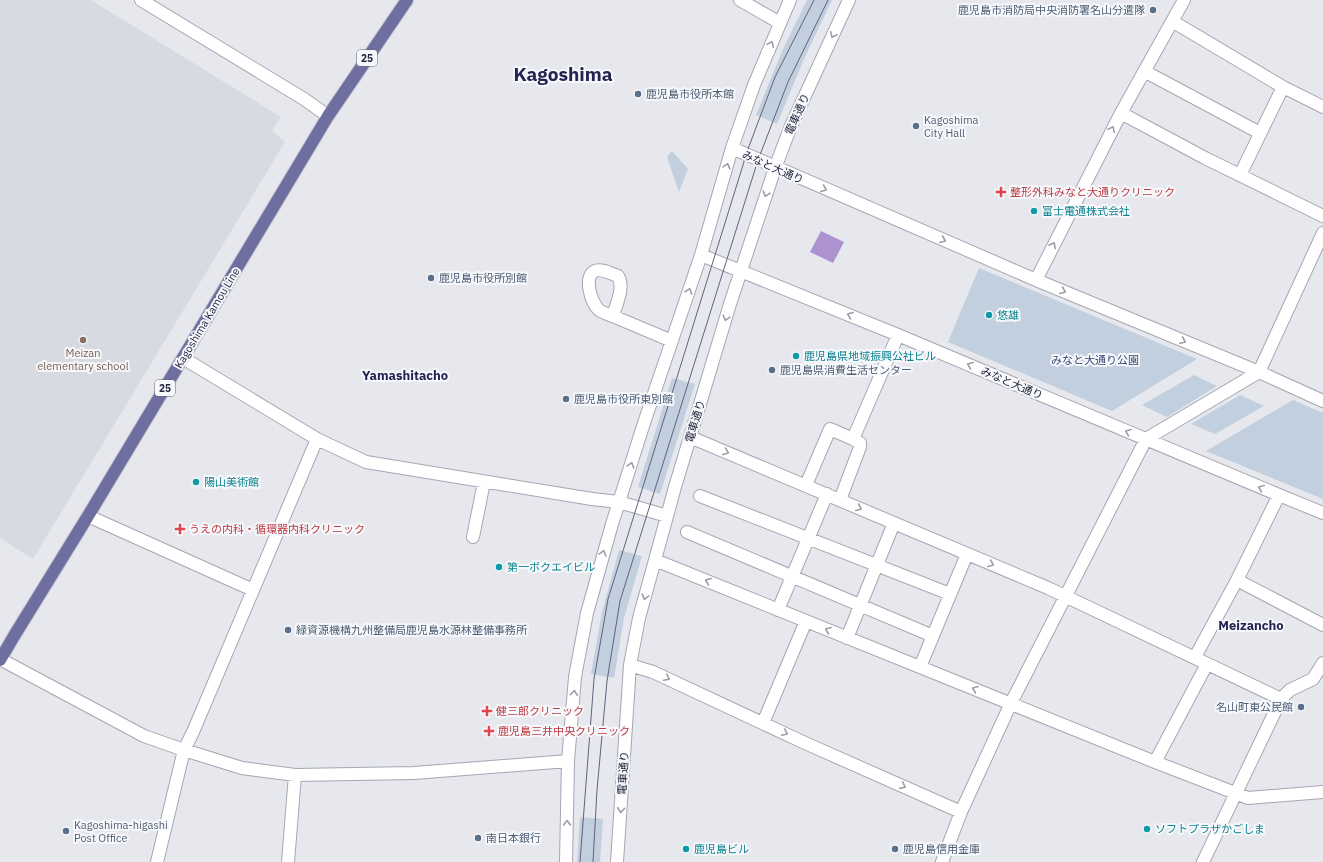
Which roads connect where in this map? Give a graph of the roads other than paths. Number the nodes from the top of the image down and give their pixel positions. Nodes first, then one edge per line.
1 (141, 0) edge
2 (407, 0) edge
3 (740, 0) edge
4 (790, 0) edge
5 (849, 0) edge
6 (1184, 0) edge
7 (1172, 21) junction
8 (780, 23) junction
9 (1144, 71) junction
10 (1283, 87) junction
11 (1323, 107) edge
12 (1120, 113) junction
13 (328, 116) junction
14 (1260, 133) junction
15 (732, 148) junction
16 (775, 168) junction
17 (1240, 175) junction
18 (1323, 216) edge
19 (1323, 234) edge
20 (701, 255) junction
21 (742, 271) junction
22 (1036, 280) junction
23 (613, 316) dead end
24 (898, 335) junction
25 (672, 341) junction
26 (183, 358) junction
27 (1258, 372) junction
28 (1323, 401) edge
29 (690, 437) junction
30 (317, 439) junction
31 (853, 439) junction
32 (1146, 439) junction
33 (484, 482) junction
34 (806, 485) junction
35 (827, 494) junction
36 (700, 496) dead end
37 (1279, 496) junction
38 (840, 500) junction
39 (619, 502) junction
40 (1323, 513) edge
41 (88, 516) junction
42 (667, 516) junction
43 (894, 523) junction
44 (687, 532) dead end
45 (473, 537) dead end
46 (808, 538) junction
47 (966, 554) junction
48 (655, 560) junction
49 (877, 564) junction
50 (792, 576) junction
51 (1236, 580) junction
52 (253, 590) junction
53 (950, 594) junction
54 (1066, 596) junction
55 (860, 605) junction
56 (778, 610) junction
57 (806, 621) junction
58 (1323, 625) edge
59 (933, 636) junction
60 (847, 638) junction
61 (1195, 657) junction
62 (0, 660) edge
63 (1323, 663) edge
64 (1207, 664) junction
65 (630, 666) junction
66 (920, 667) junction
67 (1281, 699) junction
68 (1011, 703) junction
69 (763, 723) junction
70 (184, 750) junction
71 (568, 761) junction
72 (1155, 762) junction
73 (295, 775) junction
74 (1323, 792) edge
75 (1236, 793) junction
76 (961, 812) junction
77 (157, 862) edge
78 (288, 862) edge
79 (566, 862) edge
80 (617, 862) edge
81 (942, 862) edge
82 (1203, 862) edge

1 - 13 street
2 - 13 main road, Kagoshima Kamou Line / 25
3 - 8 street
4 - 8 street
5 -> 16 street, 電車通り
6 - 7 street
7 - 9 street
7 - 10 street
15 -> 8 street
9 - 12 street
9 - 14 street
10 - 11 street
10 - 14 street
12 - 17 street
22 -> 12 street
13 - 26 main road, Kagoshima Kamou Line / 25
14 - 17 street
15 - 16 street, みなと大通り
20 -> 15 street
16 -> 21 street, 電車通り
16 -> 22 street, みなと大通り
17 - 18 street
19 - 27 street
20 - 21 street, みなと大通り
25 -> 20 street
24 -> 21 street, みなと大通り
21 -> 29 street, 電車通り
22 -> 27 street, みなと大通り
23 - 25 street
24 - 31 street
32 -> 24 street, みなと大通り
39 -> 25 street
26 - 30 street
26 - 41 main road, Kagoshima Kamou Line / 25
27 - 28 street, みなと大通り
27 - 32 street
29 -> 34 street
29 - 42 street, 電車通り
30 - 33 street
30 - 52 street
31 - 34 street
31 - 38 street
37 -> 32 street, みなと大通り
32 - 54 street
33 - 39 street
33 - 45 street
34 - 35 street
35 - 38 street
35 - 46 street
36 - 46 street
37 - 40 street, みなと大通り
37 - 51 street
38 -> 43 street
39 - 42 street
71 -> 39 street
41 - 52 street
41 - 62 main road, Kagoshima Kamou Line / 25
42 - 48 street, 電車通り
43 - 47 street
43 - 49 street
44 - 50 street
46 - 49 street
46 - 50 street
47 - 53 street
47 -> 54 street
56 -> 48 street
48 -> 65 street, 電車通り
49 - 53 street
49 - 55 street
50 - 55 street
50 - 56 street
51 - 58 street
51 - 61 street
52 - 70 street
53 - 59 street
54 - 61 street
54 - 68 street
55 - 59 street
55 - 60 street
56 - 57 street
60 -> 57 street
57 - 69 street
59 - 66 street
60 - 66 street
61 - 64 street
62 - 70 street
63 - 67 street
64 - 67 street
64 - 72 street
65 -> 69 street
65 -> 80 street, 電車通り
68 -> 66 street
67 - 75 street
68 - 72 street
68 - 76 street
69 -> 76 street
70 - 73 street
70 - 77 street
71 - 73 street
79 -> 71 street
72 - 75 street
73 - 78 street
74 - 75 street
75 - 82 street
76 - 81 street

